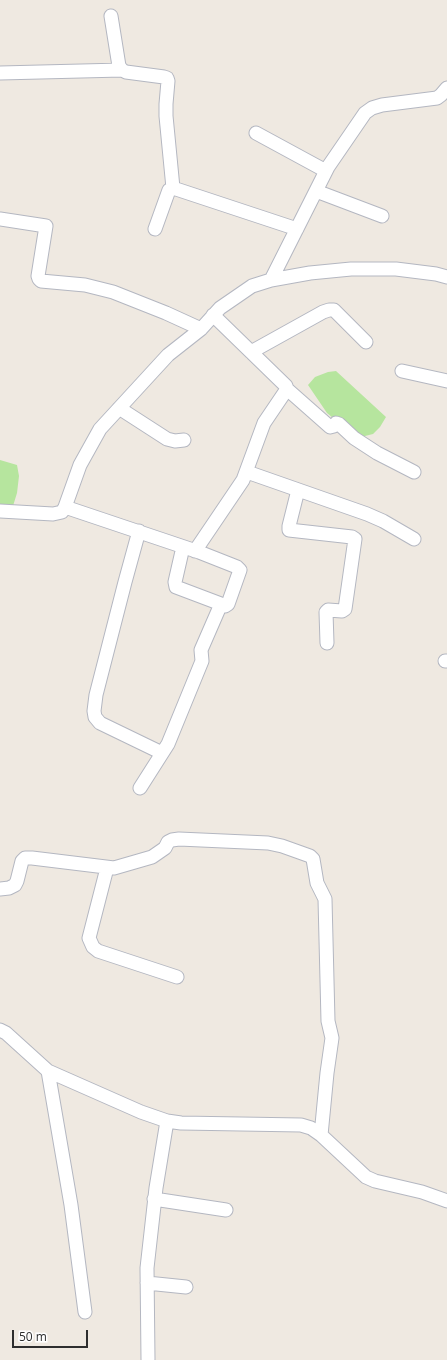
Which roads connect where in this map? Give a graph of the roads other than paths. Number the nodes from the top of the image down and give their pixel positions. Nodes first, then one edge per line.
1 (111, 16) dead end
2 (122, 70) junction
3 (0, 73) edge
4 (447, 88) edge
5 (256, 133) dead end
6 (326, 171) junction
7 (173, 188) junction
8 (316, 191) junction
9 (382, 216) dead end
10 (0, 219) edge
11 (155, 229) dead end
12 (297, 229) junction
13 (447, 277) edge
14 (271, 280) junction
15 (213, 315) junction
16 (201, 329) junction
17 (366, 342) dead end
18 (251, 352) junction
19 (402, 371) dead end
20 (447, 381) edge
21 (287, 389) junction
22 (119, 408) junction
23 (184, 440) dead end
24 (247, 472) junction
25 (414, 472) dead end
26 (298, 490) junction
27 (65, 507) junction
28 (0, 511) edge
29 (139, 531) junction
30 (414, 539) dead end
31 (183, 546) junction
32 (195, 551) junction
33 (221, 604) junction
34 (327, 643) dead end
35 (162, 753) junction
36 (140, 788) dead end
37 (107, 868) junction
38 (0, 888) edge
39 (177, 977) dead end
40 (0, 1030) edge
41 (48, 1071) junction
42 (167, 1121) junction
43 (321, 1135) junction
44 (154, 1199) junction
45 (447, 1201) edge
46 (226, 1210) dead end
47 (147, 1283) junction
48 (186, 1287) dead end
49 (85, 1312) dead end
50 (148, 1359) dead end

1 - 2 street
2 - 3 street
2 - 7 street
4 - 6 street
5 - 6 street
6 - 8 street
7 - 11 street
7 - 12 street
8 - 9 street
8 - 12 street
10 - 16 street
12 - 14 street
13 - 14 street
14 - 15 street
15 - 16 street
15 - 18 street
16 - 22 street
17 - 18 street
18 - 21 street
19 - 20 street
21 - 24 street
21 - 25 street
22 - 23 street
22 - 27 street
24 - 26 street
24 - 32 street
26 - 30 street
26 - 34 street
27 - 28 street
27 - 29 street
29 - 31 street
29 - 35 street
31 - 32 street
31 - 33 street
32 - 33 street
33 - 35 street
35 - 36 street
37 - 38 street
37 - 39 street
37 - 43 street
40 - 41 street
41 - 42 street
41 - 49 street
42 - 43 street
42 - 44 street
43 - 45 street
44 - 46 street
44 - 47 street
47 - 48 street
47 - 50 street

